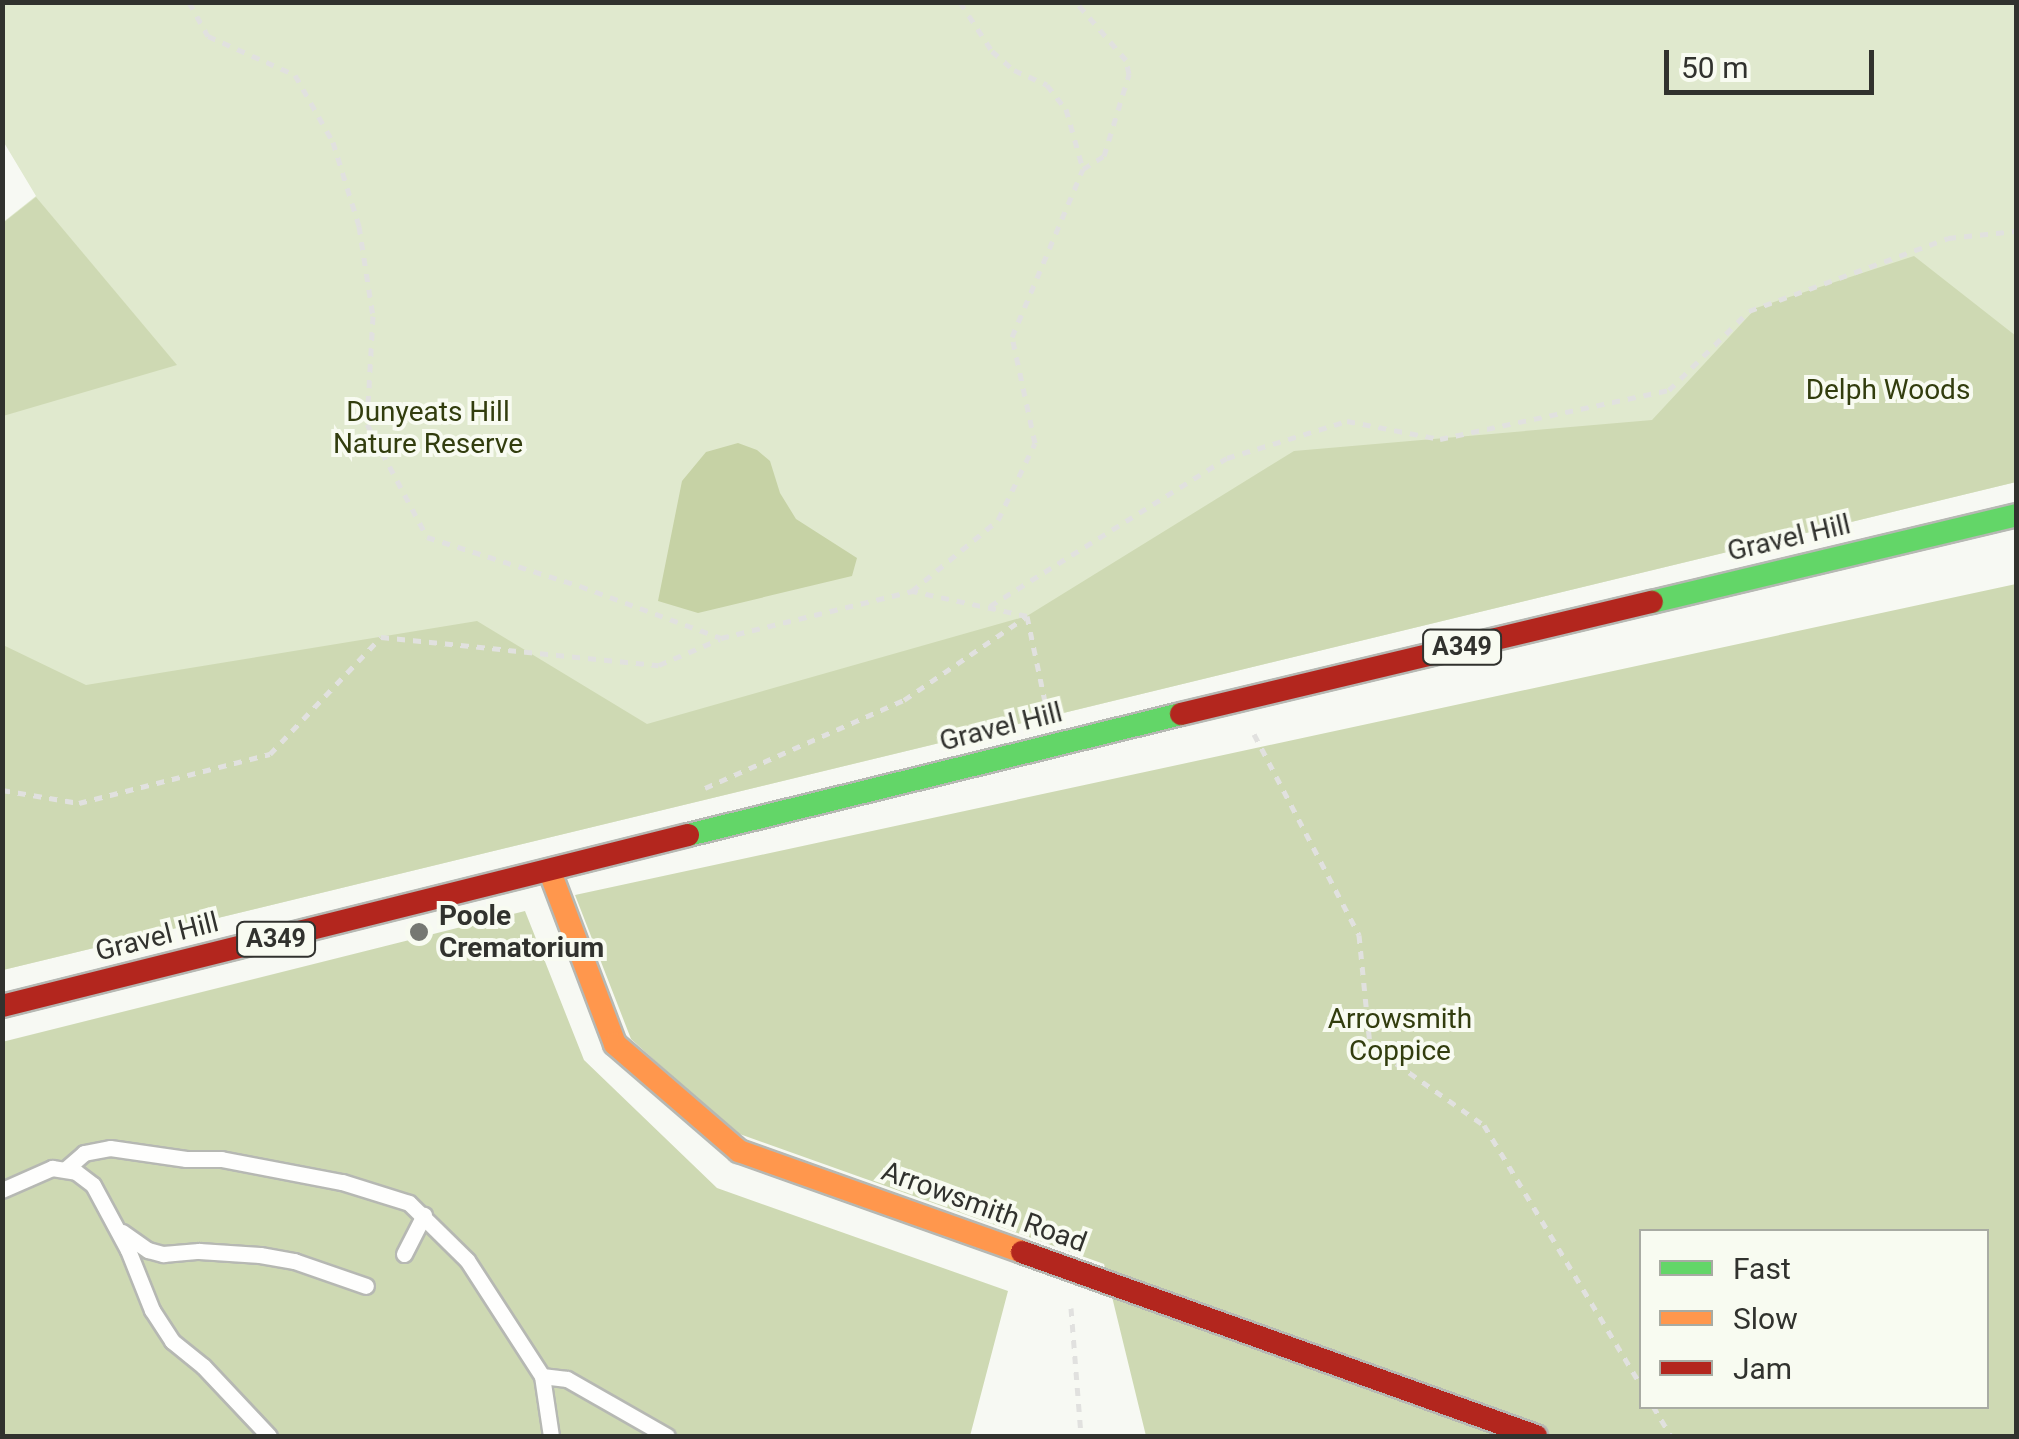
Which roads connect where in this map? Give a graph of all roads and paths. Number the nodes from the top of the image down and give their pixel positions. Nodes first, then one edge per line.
1 (189, 2) edge
2 (960, 2) edge
3 (1076, 2) edge
4 (1084, 169) junction
5 (2016, 231) edge
6 (2016, 515) edge
7 (912, 591) junction
8 (988, 608) junction
9 (1027, 616) junction
10 (721, 638) junction
11 (1237, 701) junction
12 (1053, 744) junction
13 (2, 790) edge
14 (692, 794) dead end
15 (550, 872) junction
16 (2, 1006) edge
17 (67, 1168) junction
18 (2, 1190) edge
19 (424, 1216) junction
20 (118, 1230) junction
21 (404, 1254) dead end
22 (1069, 1270) junction
23 (366, 1286) dead end
24 (542, 1376) junction
25 (1639, 1383) edge
26 (1655, 1409) edge
27 (270, 1436) edge
28 (551, 1436) edge
29 (668, 1436) edge
30 (1080, 1436) edge
31 (1536, 1436) edge
32 (1671, 1436) edge

1 - 10 path
2 - 4 path
3 - 4 path
4 - 7 path
5 - 8 path
6 - 11 main road, Gravel Hill / A349
7 - 8 path
7 - 10 path
8 - 9 path
9 - 12 path
9 - 14 path
10 - 13 path
11 - 12 main road, Gravel Hill / A349
11 - 25 path
12 - 15 main road, Gravel Hill / A349
15 - 16 main road, Gravel Hill / A349
15 - 22 main road, Arrowsmith Road
17 - 18 lane
17 - 19 lane
17 - 20 lane
19 - 21 lane
19 - 24 lane
20 - 23 lane
20 - 27 lane
22 - 30 path
22 - 31 main road, Arrowsmith Road
24 - 28 lane
24 - 29 lane
26 - 32 path

